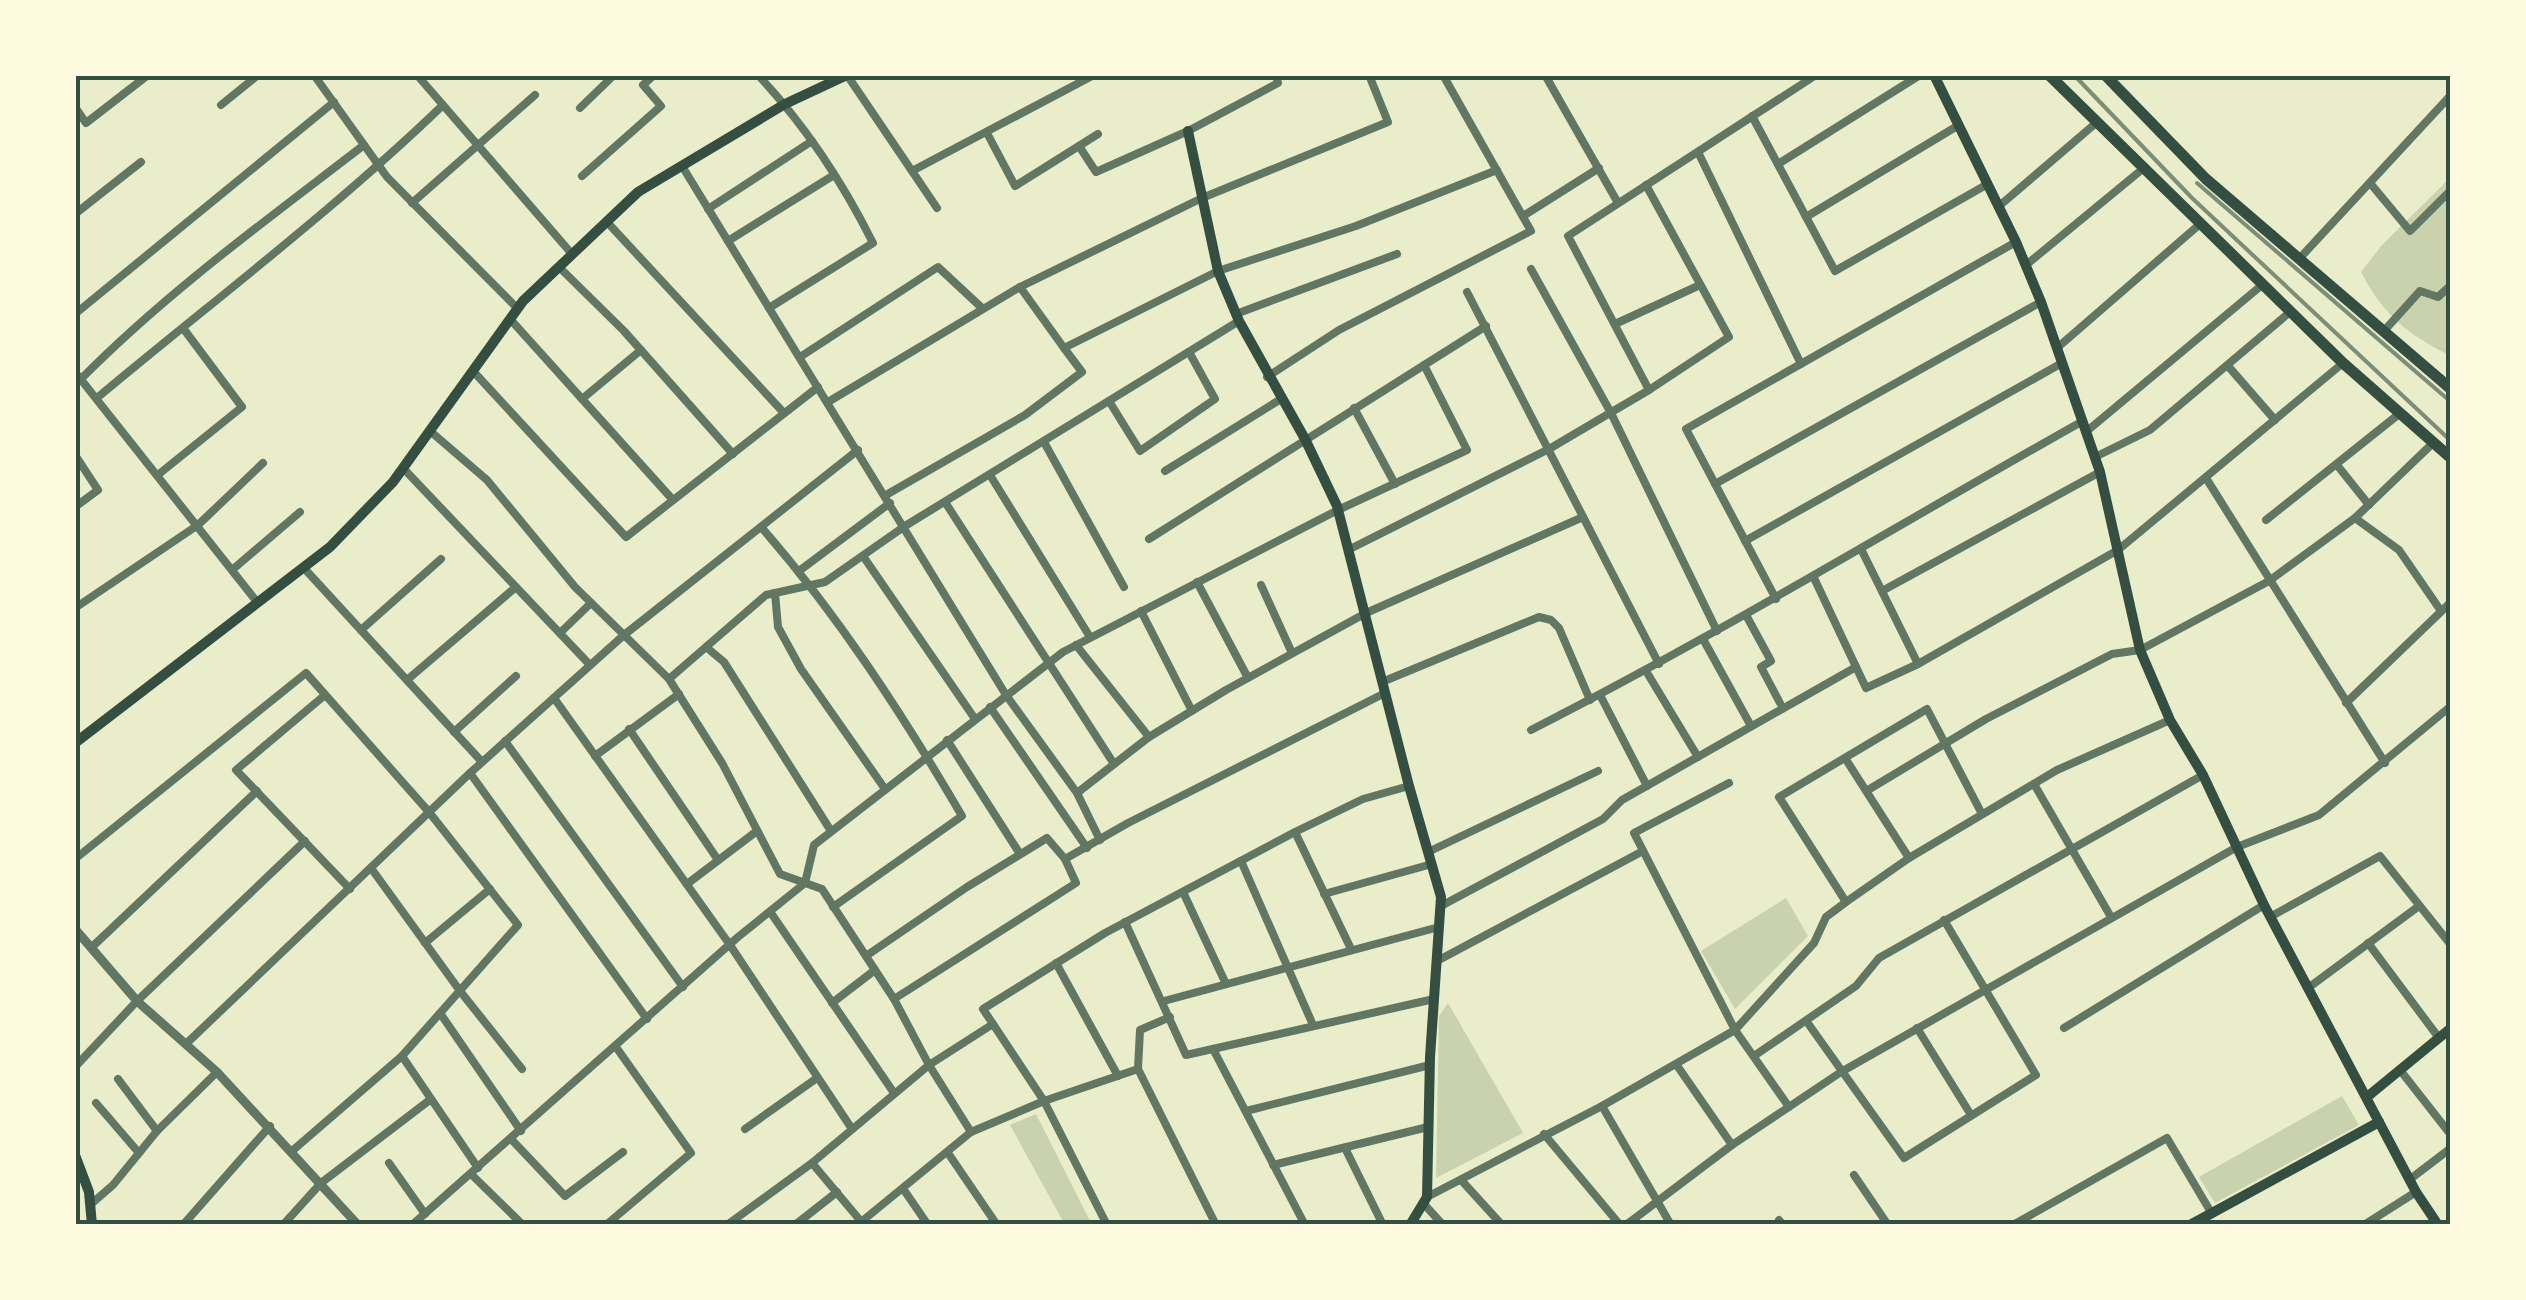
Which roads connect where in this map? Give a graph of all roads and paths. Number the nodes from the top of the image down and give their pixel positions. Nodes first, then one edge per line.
1 (148, 75) edge
2 (258, 75) edge
3 (314, 75) edge
4 (417, 75) edge
5 (614, 75) edge
6 (654, 75) edge
7 (758, 75) edge
8 (848, 75) edge
9 (1094, 75) edge
10 (1276, 75) edge
11 (1370, 75) edge
12 (1442, 75) edge
13 (1545, 75) edge
14 (1816, 75) edge
15 (1920, 75) edge
16 (1934, 75) edge
17 (2049, 75) edge
18 (2104, 75) edge
19 (137, 78) edge
20 (534, 95) dead end
21 (2451, 95) edge
22 (334, 102) junction
23 (785, 104) junction
24 (221, 105) dead end
25 (443, 105) junction
26 (75, 107) edge
27 (580, 108) dead end
28 (1752, 116) junction
29 (2096, 123) junction
30 (1959, 125) junction
31 (1188, 131) junction
32 (987, 133) junction
33 (1098, 134) dead end
34 (812, 141) junction
35 (364, 145) junction
36 (479, 146) junction
37 (1080, 146) junction
38 (1698, 152) junction
39 (142, 162) dead end
40 (1778, 164) junction
41 (380, 166) junction
42 (682, 166) junction
43 (1598, 168) junction
44 (2145, 168) junction
45 (1496, 170) junction
46 (912, 172) junction
47 (834, 175) junction
48 (582, 176) dead end
49 (2370, 183) junction
50 (1986, 185) junction
51 (1646, 186) junction
52 (2451, 190) edge
53 (1202, 198) junction
54 (412, 203) junction
55 (1618, 204) junction
56 (1998, 207) junction
57 (937, 208) dead end
58 (708, 209) junction
59 (75, 214) edge
60 (1522, 216) junction
61 (1806, 217) junction
62 (607, 222) junction
63 (2200, 224) junction
64 (728, 240) junction
65 (2016, 242) junction
66 (572, 254) junction
67 (1397, 254) dead end
68 (2299, 260) junction
69 (2026, 265) junction
70 (559, 266) junction
71 (1531, 270) dead end
72 (1218, 271) junction
73 (1700, 285) junction
74 (2262, 285) junction
75 (2451, 285) edge
76 (1020, 287) junction
77 (1467, 292) dead end
78 (2041, 302) junction
79 (517, 308) junction
80 (770, 308) junction
81 (982, 308) junction
82 (2290, 312) junction
83 (75, 314) edge
84 (1237, 318) junction
85 (510, 319) junction
86 (1614, 324) junction
87 (1486, 326) junction
88 (183, 328) junction
89 (2383, 332) junction
90 (1064, 348) junction
91 (2057, 348) junction
92 (641, 350) junction
93 (1189, 352) junction
94 (800, 357) junction
95 (2062, 363) junction
96 (2343, 363) junction
97 (1801, 364) junction
98 (1424, 365) junction
99 (2228, 366) junction
100 (472, 370) junction
101 (78, 375) edge
102 (1268, 377) junction
103 (818, 387) junction
104 (2450, 388) edge
105 (1649, 390) junction
106 (97, 398) junction
107 (582, 398) junction
108 (1281, 399) junction
109 (828, 402) junction
110 (1109, 402) junction
111 (1354, 408) junction
112 (1611, 412) junction
113 (784, 414) junction
114 (2399, 414) junction
115 (2275, 420) junction
116 (2085, 426) junction
117 (430, 431) junction
118 (1305, 439) junction
119 (1044, 442) junction
120 (2433, 443) junction
121 (1549, 449) junction
122 (858, 450) junction
123 (733, 454) junction
124 (75, 455) edge
125 (2095, 456) junction
126 (2451, 458) edge
127 (263, 463) dead end
128 (2338, 465) junction
129 (403, 468) junction
130 (1165, 470) dead end
131 (2100, 472) junction
132 (159, 474) junction
133 (990, 475) junction
134 (2206, 478) junction
135 (1395, 484) junction
136 (1716, 484) junction
137 (888, 499) junction
138 (674, 500) junction
139 (945, 502) junction
140 (2369, 505) junction
141 (75, 506) edge
142 (1338, 510) junction
143 (300, 512) dead end
144 (1583, 516) junction
145 (2355, 518) junction
146 (2266, 520) dead end
147 (198, 525) junction
148 (905, 526) junction
149 (760, 527) junction
150 (1149, 540) dead end
151 (1745, 540) junction
152 (1861, 549) junction
153 (1348, 550) junction
154 (2118, 550) junction
155 (863, 556) junction
156 (441, 559) dead end
157 (303, 567) junction
158 (232, 570) junction
159 (799, 571) junction
160 (1814, 578) junction
161 (2269, 581) junction
162 (1196, 582) junction
163 (1260, 584) dead end
164 (811, 585) junction
165 (516, 587) junction
166 (1124, 587) dead end
167 (1882, 591) junction
168 (775, 593) junction
169 (1776, 599) junction
170 (257, 602) junction
171 (2451, 602) edge
172 (77, 603) edge
173 (592, 604) junction
174 (1140, 611) junction
175 (2441, 611) junction
176 (1366, 613) junction
177 (1746, 616) junction
178 (361, 630) junction
179 (1717, 632) junction
180 (560, 633) junction
181 (624, 635) junction
182 (1090, 638) junction
183 (1703, 639) junction
184 (1076, 645) junction
185 (706, 647) junction
186 (2140, 650) junction
187 (1292, 653) junction
188 (1047, 664) junction
189 (1659, 664) junction
190 (1918, 664) junction
191 (590, 665) junction
192 (1856, 667) junction
193 (1646, 671) junction
194 (516, 676) dead end
195 (669, 678) junction
196 (1248, 678) junction
197 (407, 680) junction
198 (1384, 688) junction
199 (679, 694) junction
200 (325, 695) junction
201 (1006, 695) junction
202 (1600, 695) junction
203 (554, 698) junction
204 (1590, 700) junction
205 (1780, 703) dead end
206 (2346, 703) junction
207 (2451, 706) edge
208 (990, 707) junction
209 (1192, 711) junction
210 (975, 719) junction
211 (2170, 720) junction
212 (1751, 726) junction
213 (629, 729) junction
214 (1531, 730) dead end
215 (454, 732) junction
216 (1149, 737) junction
217 (947, 740) junction
218 (505, 741) junction
219 (75, 743) edge
220 (1946, 743) junction
221 (927, 755) junction
222 (596, 756) junction
223 (1698, 756) junction
224 (1845, 758) junction
225 (482, 762) junction
226 (2385, 763) junction
227 (1114, 764) junction
228 (1598, 772) dead end
229 (470, 773) junction
230 (2204, 775) junction
231 (1729, 783) dead end
232 (2034, 784) junction
233 (1409, 786) junction
234 (1648, 786) junction
235 (884, 789) junction
236 (1868, 790) junction
237 (257, 791) junction
238 (1077, 793) junction
239 (429, 812) junction
240 (1982, 814) junction
241 (757, 831) junction
242 (832, 831) junction
243 (1295, 832) junction
244 (1100, 840) junction
245 (305, 841) junction
246 (2072, 847) junction
247 (2237, 847) junction
248 (1087, 848) junction
249 (1643, 851) junction
250 (1428, 852) junction
251 (1020, 854) junction
252 (1908, 858) junction
253 (75, 859) edge
254 (1065, 859) junction
255 (718, 860) junction
256 (1242, 861) junction
257 (1432, 864) junction
258 (371, 868) junction
259 (805, 883) junction
260 (687, 884) junction
261 (350, 888) junction
262 (490, 889) junction
263 (1183, 892) junction
264 (1324, 894) junction
265 (1846, 902) junction
266 (2264, 905) junction
267 (1441, 906) junction
268 (2420, 906) junction
269 (834, 907) junction
270 (771, 914) junction
271 (2111, 917) junction
272 (2270, 917) junction
273 (1944, 920) junction
274 (1125, 922) junction
275 (1439, 927) junction
276 (77, 936) edge
277 (425, 943) junction
278 (2368, 943) junction
279 (730, 945) junction
280 (2451, 945) edge
281 (92, 947) junction
282 (1351, 949) junction
283 (866, 956) junction
284 (1437, 961) junction
285 (1056, 963) junction
286 (1286, 967) junction
287 (875, 970) junction
288 (1226, 984) junction
289 (683, 987) junction
290 (1984, 988) junction
291 (2308, 988) junction
292 (460, 991) junction
293 (1434, 999) junction
294 (894, 1000) junction
295 (136, 1001) junction
296 (1164, 1001) junction
297 (832, 1002) junction
298 (440, 1013) junction
299 (1170, 1017) junction
300 (647, 1019) junction
301 (1807, 1022) junction
302 (993, 1024) junction
303 (1313, 1025) junction
304 (1917, 1028) junction
305 (2064, 1028) dead end
306 (1736, 1030) junction
307 (2447, 1034) edge
308 (186, 1043) junction
309 (616, 1047) junction
310 (1212, 1049) junction
311 (402, 1056) junction
312 (1754, 1056) junction
313 (1676, 1064) junction
314 (929, 1065) junction
315 (1430, 1065) junction
316 (75, 1067) edge
317 (522, 1069) dead end
318 (1138, 1069) junction
319 (2400, 1070) junction
320 (217, 1072) junction
321 (1841, 1072) junction
322 (1118, 1076) junction
323 (818, 1078) junction
324 (118, 1079) dead end
325 (894, 1093) junction
326 (2367, 1097) junction
327 (431, 1099) junction
328 (1044, 1101) junction
329 (96, 1103) dead end
330 (1602, 1106) junction
331 (1789, 1107) junction
332 (1246, 1111) junction
333 (1971, 1115) junction
334 (2379, 1122) junction
335 (270, 1126) junction
336 (1428, 1127) junction
337 (745, 1129) dead end
338 (852, 1129) junction
339 (157, 1131) junction
340 (521, 1131) junction
341 (971, 1132) junction
342 (1544, 1134) junction
343 (2451, 1134) edge
344 (511, 1139) junction
345 (1732, 1145) junction
346 (1345, 1148) junction
347 (2451, 1148) edge
348 (292, 1151) junction
349 (623, 1152) dead end
350 (139, 1153) junction
351 (948, 1153) junction
352 (75, 1155) edge
353 (389, 1162) dead end
354 (812, 1163) junction
355 (1272, 1165) junction
356 (474, 1171) junction
357 (1854, 1175) dead end
358 (2409, 1180) junction
359 (1462, 1181) junction
360 (320, 1183) junction
361 (904, 1190) junction
362 (837, 1192) junction
363 (2416, 1192) junction
364 (1425, 1200) junction
365 (1658, 1201) junction
366 (90, 1205) junction
367 (425, 1214) junction
368 (2212, 1214) junction
369 (862, 1223) edge
370 (92, 1225) edge
371 (183, 1225) edge
372 (284, 1225) edge
373 (358, 1225) edge
374 (412, 1225) edge
375 (523, 1225) edge
376 (606, 1225) edge
377 (727, 1225) edge
378 (795, 1225) edge
379 (928, 1225) edge
380 (998, 1225) edge
381 (1107, 1225) edge
382 (1216, 1225) edge
383 (1306, 1225) edge
384 (1382, 1225) edge
385 (1410, 1225) edge
386 (1443, 1225) edge
387 (1502, 1225) edge
388 (1623, 1225) edge
389 (1672, 1225) edge
390 (1888, 1225) edge
391 (2013, 1225) edge
392 (2190, 1225) edge
393 (2364, 1225) edge
394 (2438, 1225) edge

1 - 19 street
2 - 24 street
3 - 22 street
4 - 25 street
5 - 27 street
6 - 48 street
7 - 23 street
8 - 23 main road
8 - 46 street
9 - 32 street
10 - 31 street
11 - 53 street
12 - 45 street
13 - 43 street
14 - 28 street
15 - 40 street
16 - 30 main road
17 - 29 main road
18 - 68 main road
19 - 26 street
20 - 36 street
21 - 49 street
22 - 35 street
22 - 83 street
23 - 34 street
23 - 42 main road
25 - 36 street
25 - 41 street
28 - 38 street
28 - 40 street
29 - 44 main road
29 - 56 street
30 - 50 main road
30 - 61 street
31 - 37 street
31 - 53 main road
32 - 37 street
32 - 46 street
33 - 37 street
34 - 47 street
34 - 58 street
35 - 41 street
35 - 101 street
36 - 54 street
36 - 66 street
38 - 51 street
38 - 97 street
39 - 59 street
40 - 61 street
41 - 54 street
41 - 88 street
42 - 58 street
42 - 62 main road
43 - 55 street
43 - 60 street
44 - 63 main road
44 - 69 street
45 - 60 street
45 - 72 street
46 - 57 street
47 - 64 street
47 - 80 street
49 - 52 street
49 - 68 street
50 - 56 main road
50 - 61 street
51 - 55 street
51 - 73 street
53 - 72 main road
53 - 76 street
54 - 79 street
55 - 86 street
56 - 65 main road
58 - 64 street
60 - 102 street
62 - 66 main road
62 - 113 street
63 - 74 main road
63 - 91 street
64 - 80 street
65 - 69 main road
65 - 97 street
66 - 70 main road
67 - 84 street
68 - 89 main road
69 - 78 main road
70 - 79 main road
70 - 92 street
71 - 112 street
72 - 84 main road
72 - 90 street
73 - 86 street
73 - 105 street
74 - 82 main road
74 - 116 street
75 - 89 street
76 - 81 street
76 - 90 street
77 - 87 street
78 - 91 main road
78 - 136 street
79 - 85 main road
80 - 94 street
81 - 94 street
81 - 109 street
82 - 96 main road
82 - 99 street
84 - 93 street
84 - 102 main road
85 - 100 main road
85 - 107 street
86 - 105 street
87 - 98 street
87 - 121 street
88 - 106 street
88 - 132 street
89 - 104 main road
90 - 137 street
91 - 95 main road
92 - 107 street
92 - 123 street
93 - 110 street
93 - 110 street
94 - 103 street
95 - 116 main road
95 - 151 street
96 - 114 main road
96 - 115 street
97 - 136 street
98 - 111 street
98 - 135 street
99 - 115 street
99 - 125 street
100 - 117 main road
100 - 138 street
101 - 106 street
102 - 108 main road
103 - 109 street
103 - 113 street
105 - 112 street
106 - 132 street
107 - 138 street
108 - 118 main road
108 - 130 street
109 - 122 street
110 - 119 street
111 - 118 street
111 - 135 street
112 - 121 street
112 - 179 street
113 - 123 street
114 - 120 main road
114 - 128 street
115 - 134 street
116 - 125 main road
116 - 152 street
117 - 129 main road
117 - 173 street
118 - 142 main road
118 - 150 street
119 - 133 street
119 - 166 street
120 - 126 main road
120 - 140 street
121 - 144 street
121 - 153 street
122 - 137 street
122 - 149 street
123 - 138 street
124 - 141 street
125 - 131 main road
127 - 147 street
128 - 140 street
128 - 146 street
129 - 157 main road
129 - 165 street
131 - 154 main road
131 - 167 street
132 - 147 street
133 - 139 street
133 - 182 street
134 - 154 street
134 - 161 street
135 - 142 street
136 - 151 street
137 - 148 street
137 - 159 street
139 - 148 street
139 - 188 street
140 - 145 street
142 - 153 main road
142 - 162 street
143 - 158 street
144 - 176 street
144 - 189 street
145 - 161 street
145 - 175 street
147 - 158 street
147 - 172 street
148 - 155 street
148 - 201 street
149 - 159 street
149 - 181 street
151 - 169 street
152 - 160 street
152 - 167 street
153 - 176 main road
154 - 186 main road
154 - 190 street
155 - 164 street
155 - 210 street
156 - 178 street
157 - 170 main road
157 - 178 street
158 - 170 street
159 - 164 street
160 - 169 street
160 - 192 street
161 - 186 street
161 - 206 street
162 - 174 street
162 - 196 street
163 - 187 street
164 - 168 street
164 - 221 street
165 - 180 street
165 - 197 street
167 - 190 street
168 - 185 street
168 - 235 street
169 - 177 street
170 - 219 main road
171 - 175 street
173 - 180 street
173 - 181 street
174 - 182 street
174 - 209 street
175 - 206 street
176 - 187 street
176 - 198 main road
177 - 179 street
177 - 205 street
178 - 197 street
179 - 183 street
180 - 191 street
181 - 191 street
181 - 195 street
182 - 184 street
183 - 189 street
183 - 212 street
184 - 188 street
184 - 216 street
185 - 195 street
185 - 242 street
186 - 211 main road
186 - 220 street
187 - 196 street
188 - 201 street
188 - 227 street
189 - 193 street
190 - 192 street
191 - 203 street
192 - 212 street
193 - 202 street
193 - 223 street
194 - 215 street
195 - 199 street
196 - 209 street
197 - 215 street
198 - 204 street
198 - 233 main road
198 - 244 street
199 - 213 street
199 - 241 street
200 - 237 street
200 - 239 street
200 - 253 street
201 - 208 street
201 - 238 street
202 - 204 street
202 - 234 street
203 - 218 street
203 - 222 street
204 - 214 street
206 - 226 street
207 - 226 street
208 - 210 street
208 - 248 street
209 - 216 street
210 - 217 street
211 - 230 main road
211 - 232 street
212 - 223 street
213 - 222 street
213 - 255 street
215 - 225 street
216 - 227 street
217 - 221 street
217 - 251 street
218 - 225 street
218 - 289 street
220 - 224 street
220 - 236 street
220 - 240 street
221 - 235 street
221 - 269 street
222 - 260 street
223 - 234 street
224 - 236 street
224 - 265 street
225 - 229 street
226 - 247 street
227 - 238 street
228 - 250 street
229 - 239 street
229 - 300 street
230 - 246 street
230 - 247 main road
231 - 249 street
232 - 240 street
232 - 246 street
233 - 243 street
233 - 250 main road
234 - 267 street
235 - 242 street
236 - 252 street
237 - 245 street
237 - 281 street
238 - 244 street
239 - 258 street
239 - 262 street
240 - 252 street
241 - 255 street
241 - 259 street
242 - 259 street
243 - 256 street
243 - 264 street
244 - 248 street
245 - 261 street
245 - 295 street
246 - 271 street
246 - 273 street
247 - 266 main road
247 - 271 street
248 - 254 street
249 - 284 street
249 - 306 street
250 - 257 main road
251 - 254 street
251 - 283 street
252 - 265 street
254 - 294 street
255 - 260 street
256 - 263 street
256 - 286 street
257 - 264 street
257 - 267 main road
258 - 261 street
258 - 277 street
259 - 269 street
259 - 270 street
260 - 279 street
261 - 308 street
262 - 277 street
262 - 292 street
263 - 274 street
263 - 288 street
264 - 282 street
265 - 306 street
266 - 272 main road
266 - 305 street
267 - 275 main road
268 - 272 street
268 - 278 street
268 - 280 street
269 - 283 street
270 - 279 street
270 - 297 street
271 - 290 street
272 - 291 main road
273 - 290 street
273 - 301 street
274 - 285 street
274 - 296 street
275 - 282 street
275 - 284 main road
276 - 281 street
277 - 292 street
278 - 291 street
278 - 307 street
279 - 289 street
279 - 323 street
281 - 295 street
282 - 286 street
283 - 287 street
284 - 293 main road
285 - 302 street
285 - 322 street
286 - 288 street
286 - 303 street
287 - 294 street
287 - 297 street
288 - 296 street
289 - 300 street
290 - 304 street
290 - 333 street
291 - 326 main road
292 - 298 street
292 - 317 street
293 - 303 street
293 - 315 main road
294 - 314 street
295 - 308 street
295 - 316 street
296 - 299 street
297 - 325 street
298 - 311 street
298 - 340 street
299 - 310 street
299 - 318 street
300 - 309 street
301 - 312 street
301 - 321 street
302 - 314 street
302 - 328 street
303 - 310 street
304 - 321 street
304 - 333 street
306 - 312 street
306 - 313 street
307 - 319 main road
308 - 320 street
309 - 340 street
309 - 376 street
310 - 332 street
311 - 327 street
311 - 348 street
312 - 331 street
313 - 330 street
313 - 345 street
314 - 325 street
314 - 341 street
315 - 332 street
315 - 336 main road
318 - 322 street
318 - 382 street
319 - 326 main road
319 - 343 street
320 - 335 street
320 - 339 street
321 - 331 street
321 - 333 street
322 - 328 street
323 - 337 street
323 - 338 street
324 - 339 street
325 - 338 street
326 - 334 main road
327 - 356 street
327 - 360 street
328 - 341 street
328 - 381 street
329 - 350 street
330 - 342 street
330 - 365 street
331 - 345 street
332 - 355 street
334 - 358 main road
334 - 368 main road
335 - 348 street
335 - 371 street
336 - 346 street
336 - 364 main road
338 - 354 street
339 - 350 street
340 - 344 street
341 - 351 street
342 - 359 street
342 - 388 street
344 - 349 street
344 - 356 street
345 - 365 street
346 - 355 street
346 - 384 street
347 - 358 street
348 - 360 street
350 - 366 street
351 - 361 street
351 - 380 street
352 - 366 main road
353 - 367 street
354 - 362 street
354 - 377 street
355 - 383 street
356 - 367 street
356 - 375 street
357 - 390 street
358 - 363 main road
359 - 364 street
359 - 387 street
360 - 372 street
360 - 373 street
361 - 369 street
361 - 379 street
362 - 369 street
362 - 378 street
363 - 393 street
363 - 394 main road
364 - 385 main road
364 - 386 street
365 - 388 street
365 - 389 street
366 - 370 main road
367 - 374 street
368 - 391 street
368 - 392 main road

